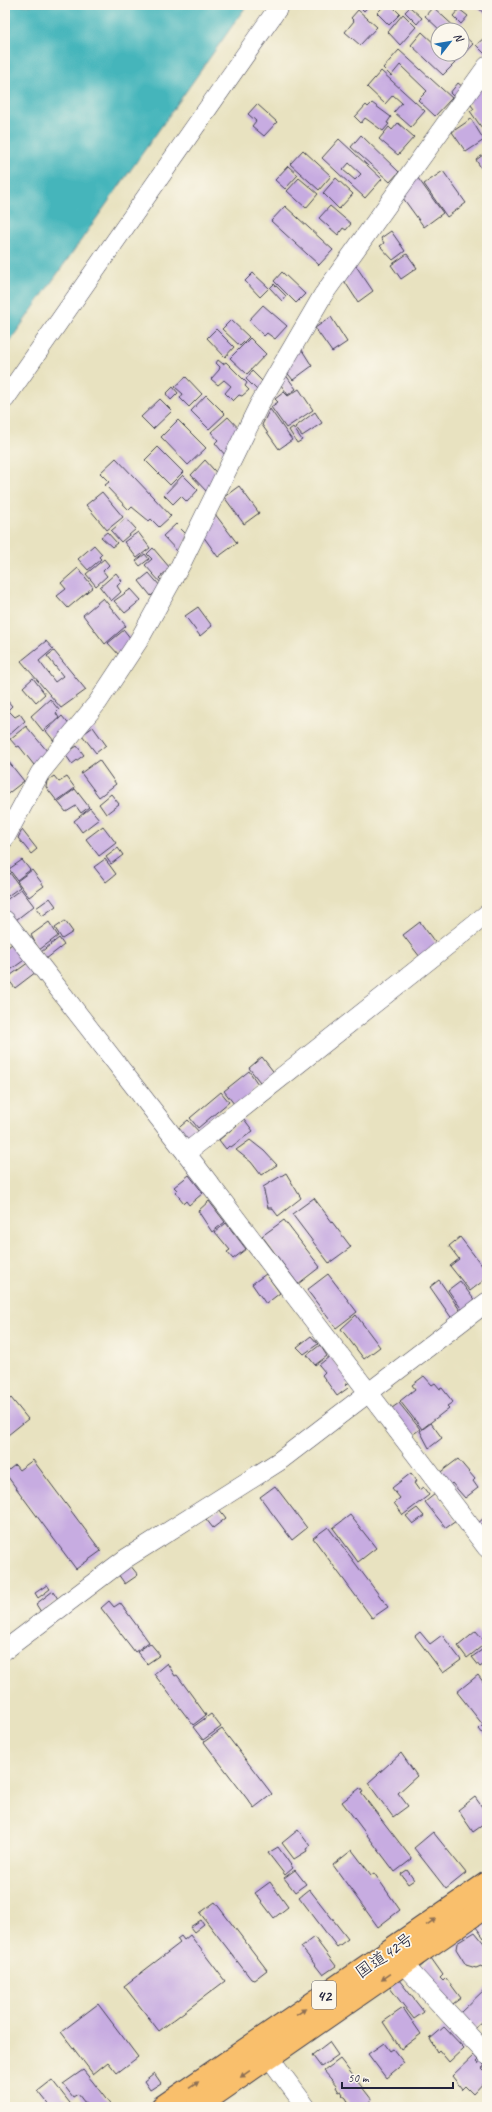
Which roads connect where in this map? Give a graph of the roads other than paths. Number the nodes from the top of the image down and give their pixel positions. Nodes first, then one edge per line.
1 (280, 5) edge
2 (487, 66) edge
3 (5, 399) edge
4 (5, 838) edge
5 (487, 914) edge
6 (5, 920) edge
7 (186, 1153) junction
8 (487, 1302) edge
9 (368, 1392) junction
10 (487, 1548) edge
11 (5, 1650) edge
12 (487, 1883) edge
13 (487, 1906) edge
14 (399, 1956) junction
15 (487, 2055) edge
16 (269, 2057) junction
17 (162, 2107) edge
18 (197, 2107) edge
19 (306, 2107) edge

1 - 3 street
2 - 4 street
5 - 7 street
6 - 7 street
7 - 9 street
8 - 9 street
9 - 10 street
9 - 11 street
14 -> 12 highway, 国道42号 / 42
13 - 14 highway, 国道42号 / 42
14 - 15 street
14 -> 16 highway, 国道42号 / 42
17 -> 14 highway, 国道42号 / 42
16 -> 18 highway, 国道42号 / 42
16 - 19 street

